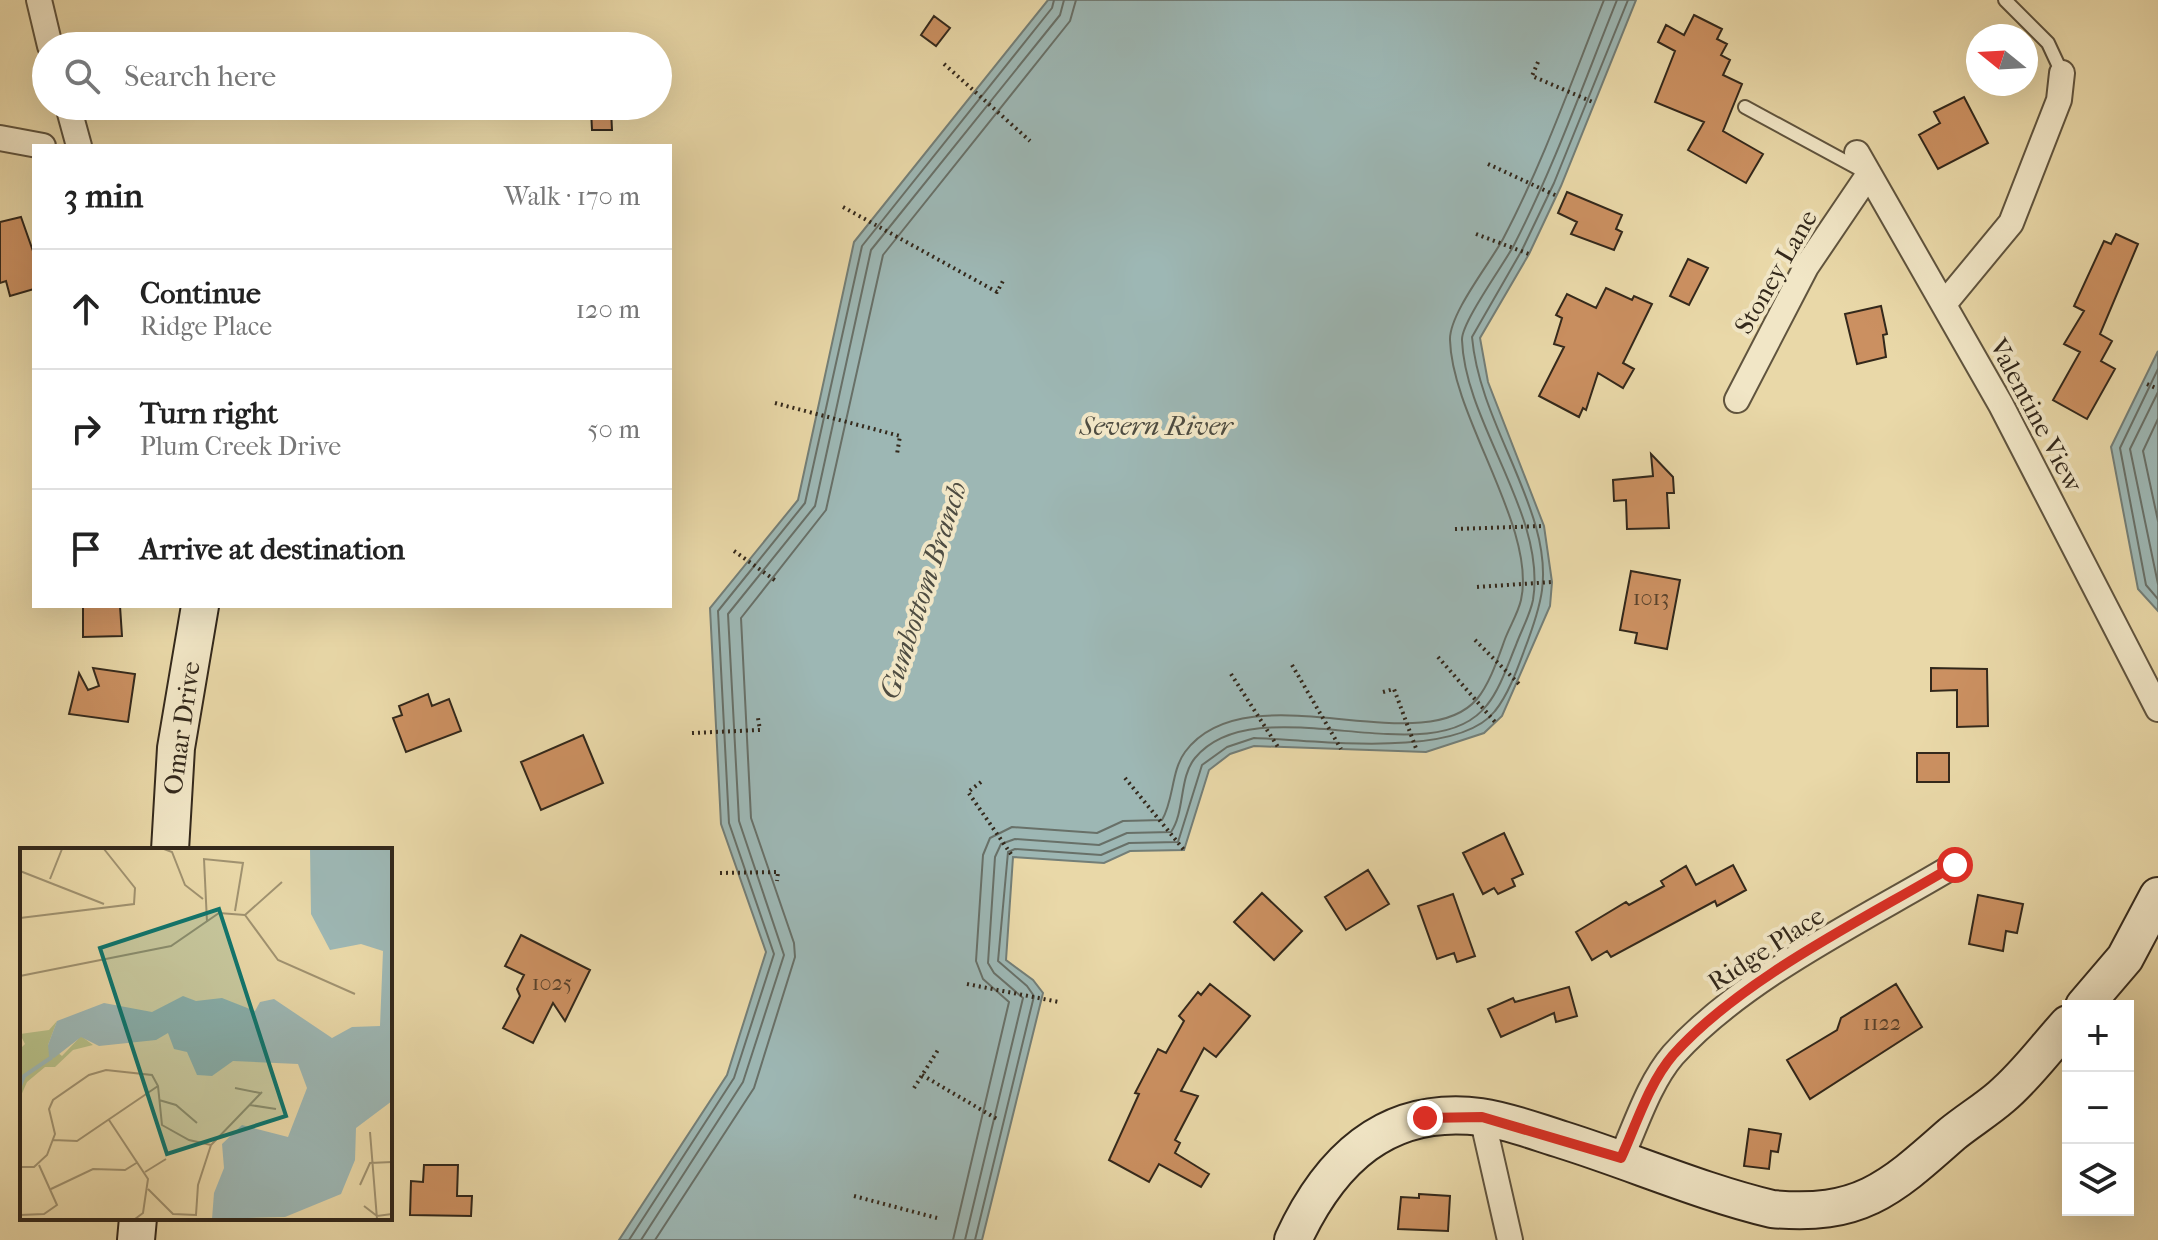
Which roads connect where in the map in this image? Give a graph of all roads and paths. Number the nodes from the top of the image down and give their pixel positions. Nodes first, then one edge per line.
1 (39, 0) edge
2 (2005, 0) edge
3 (47, 32) edge
4 (1538, 62) dead end
5 (944, 64) dead end
6 (2062, 73) joint
7 (1595, 103) dead end
8 (1745, 107) dead end
9 (72, 120) edge
10 (0, 138) edge
11 (1030, 141) dead end
12 (32, 144) edge
13 (78, 144) edge
14 (1857, 153) dead end
15 (1488, 164) dead end
16 (1869, 174) junction
17 (1557, 196) dead end
18 (843, 207) dead end
19 (1476, 234) dead end
20 (1529, 254) dead end
21 (1004, 279) dead end
22 (1944, 304) junction
23 (2147, 384) dead end
24 (2158, 389) edge
25 (1737, 400) dead end
26 (775, 403) dead end
27 (897, 454) dead end
28 (1544, 526) dead end
29 (1455, 529) dead end
30 (734, 551) dead end
31 (776, 581) dead end
32 (1552, 582) dead end
33 (1477, 587) dead end
34 (200, 608) edge
35 (1475, 640) dead end
36 (1438, 657) dead end
37 (1292, 665) dead end
38 (1231, 674) dead end
39 (1519, 684) dead end
40 (1383, 692) dead end
41 (2158, 709) edge
42 (758, 718) dead end
43 (1495, 722) dead end
44 (692, 733) dead end
45 (1278, 747) dead end
46 (1341, 749) dead end
47 (1417, 751) dead end
48 (1125, 778) dead end
49 (981, 782) dead end
50 (170, 848) edge
51 (1184, 850) dead end
52 (1013, 857) dead end
53 (1955, 865) dead end
54 (720, 873) dead end
55 (777, 881) dead end
56 (2158, 896) edge
57 (967, 984) dead end
58 (2089, 1000) edge
59 (1059, 1002) dead end
60 (2062, 1031) edge
61 (938, 1050) dead end
62 (922, 1075) junction
63 (914, 1088) dead end
64 (1482, 1117) junction
65 (997, 1119) dead end
66 (1621, 1158) junction
67 (854, 1196) dead end
68 (937, 1218) dead end
69 (138, 1220) edge
70 (136, 1240) edge
71 (1293, 1240) edge
72 (1510, 1240) edge

1 - 3 street
2 - 6 lane
4 - 7 path
5 - 11 path
6 - 22 street
8 - 16 lane
9 - 13 street
10 - 12 street
14 - 16 street, Valentine View
15 - 17 path
16 - 22 street, Valentine View
16 - 25 street, Stoney Lane
18 - 21 path
19 - 20 path
22 - 41 street, Valentine View
23 - 24 path
26 - 27 path
28 - 29 path
30 - 31 path
32 - 33 path
34 - 50 street, Omar Drive
35 - 39 path
36 - 43 path
37 - 46 path
38 - 45 path
40 - 47 path
42 - 44 path
48 - 51 path
49 - 52 path
53 - 66 street, Ridge Place
54 - 55 path
56 - 58 street
57 - 59 path
60 - 66 street
61 - 62 path
62 - 63 path
62 - 65 path
64 - 66 street
64 - 71 street
64 - 72 street
67 - 68 path
69 - 70 street

